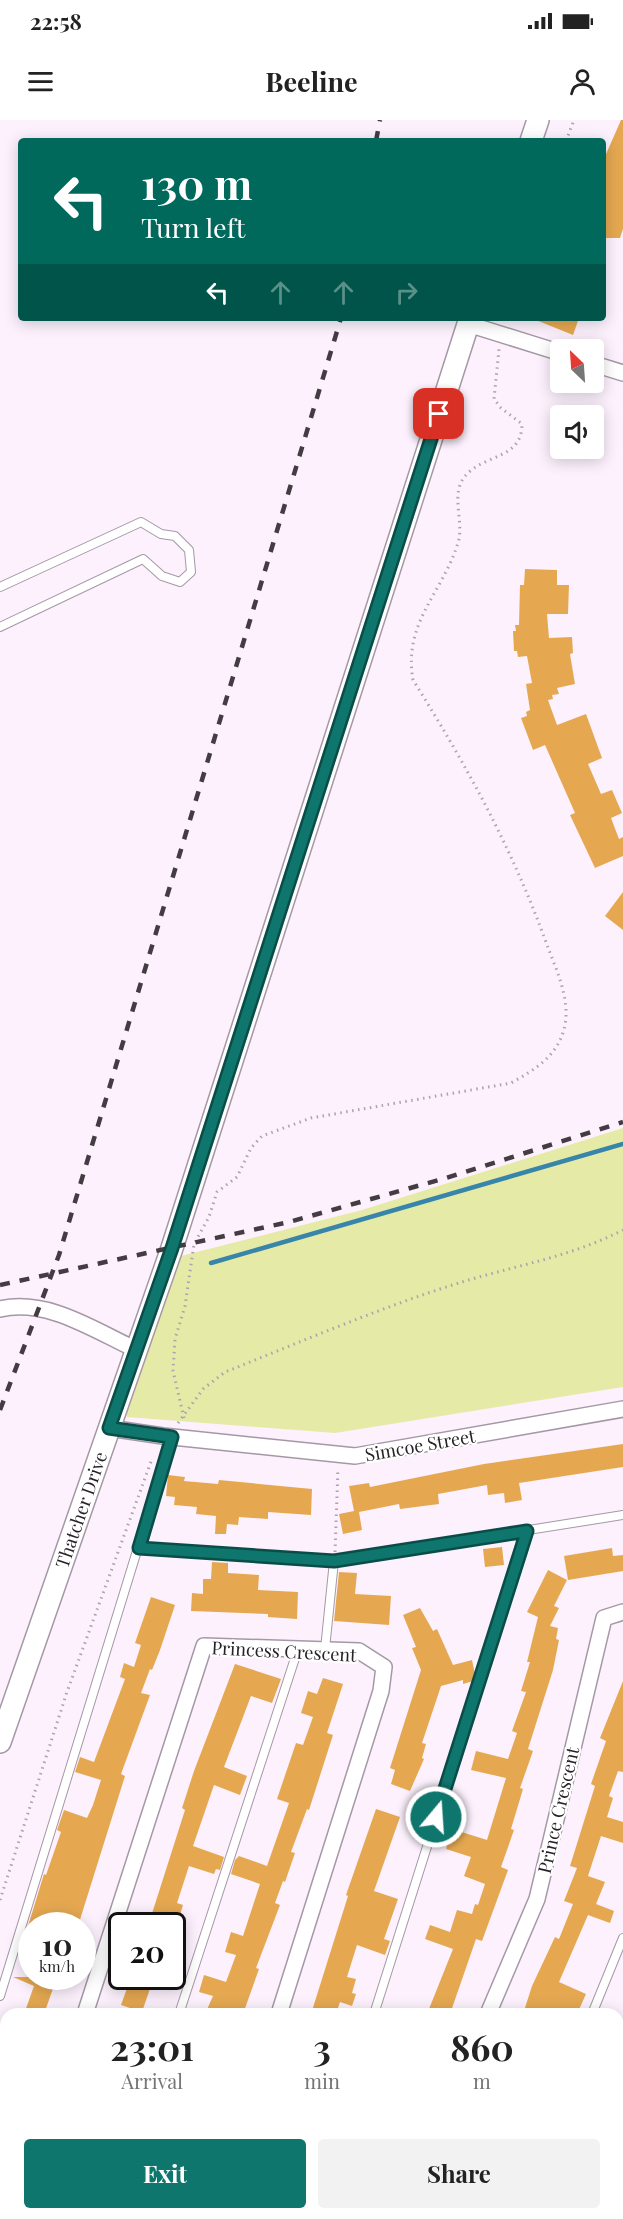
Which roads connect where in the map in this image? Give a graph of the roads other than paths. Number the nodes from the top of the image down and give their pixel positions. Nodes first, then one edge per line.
1 (538, 120) edge
2 (532, 138) edge
3 (469, 321) edge
4 (550, 350) edge
5 (604, 367) edge
6 (623, 373) edge
7 (0, 586) edge
8 (0, 627) edge
9 (0, 1309) edge
10 (137, 1350) junction
11 (623, 1409) edge
12 (109, 1428) junction
13 (168, 1437) junction
14 (623, 1515) edge
15 (527, 1531) junction
16 (139, 1548) junction
17 (334, 1561) junction
18 (623, 1612) edge
19 (298, 1648) junction
20 (325, 1649) junction
21 (0, 1742) edge
22 (623, 1938) edge
23 (0, 1996) edge
24 (87, 2008) edge
25 (181, 2008) edge
26 (281, 2008) edge
27 (376, 2008) edge
28 (491, 2008) edge
29 (594, 2008) edge

1 - 2 main road
3 - 4 street
3 - 10 main road, Thatcher Drive
5 - 6 street
7 - 8 lane
9 - 10 street
10 - 12 main road, Thatcher Drive
11 - 13 street, Simcoe Street
12 - 13 street, Simcoe Street
12 - 21 main road, Thatcher Drive
13 - 16 lane
14 - 15 lane
15 - 17 lane
15 - 27 lane
16 - 17 lane
16 - 23 lane
17 - 20 lane
18 - 28 street, Prince Crescent
19 - 20 street, Princess Crescent
19 - 24 street, Princess Crescent
19 - 25 lane
20 - 26 street, Princess Crescent
22 - 29 lane

